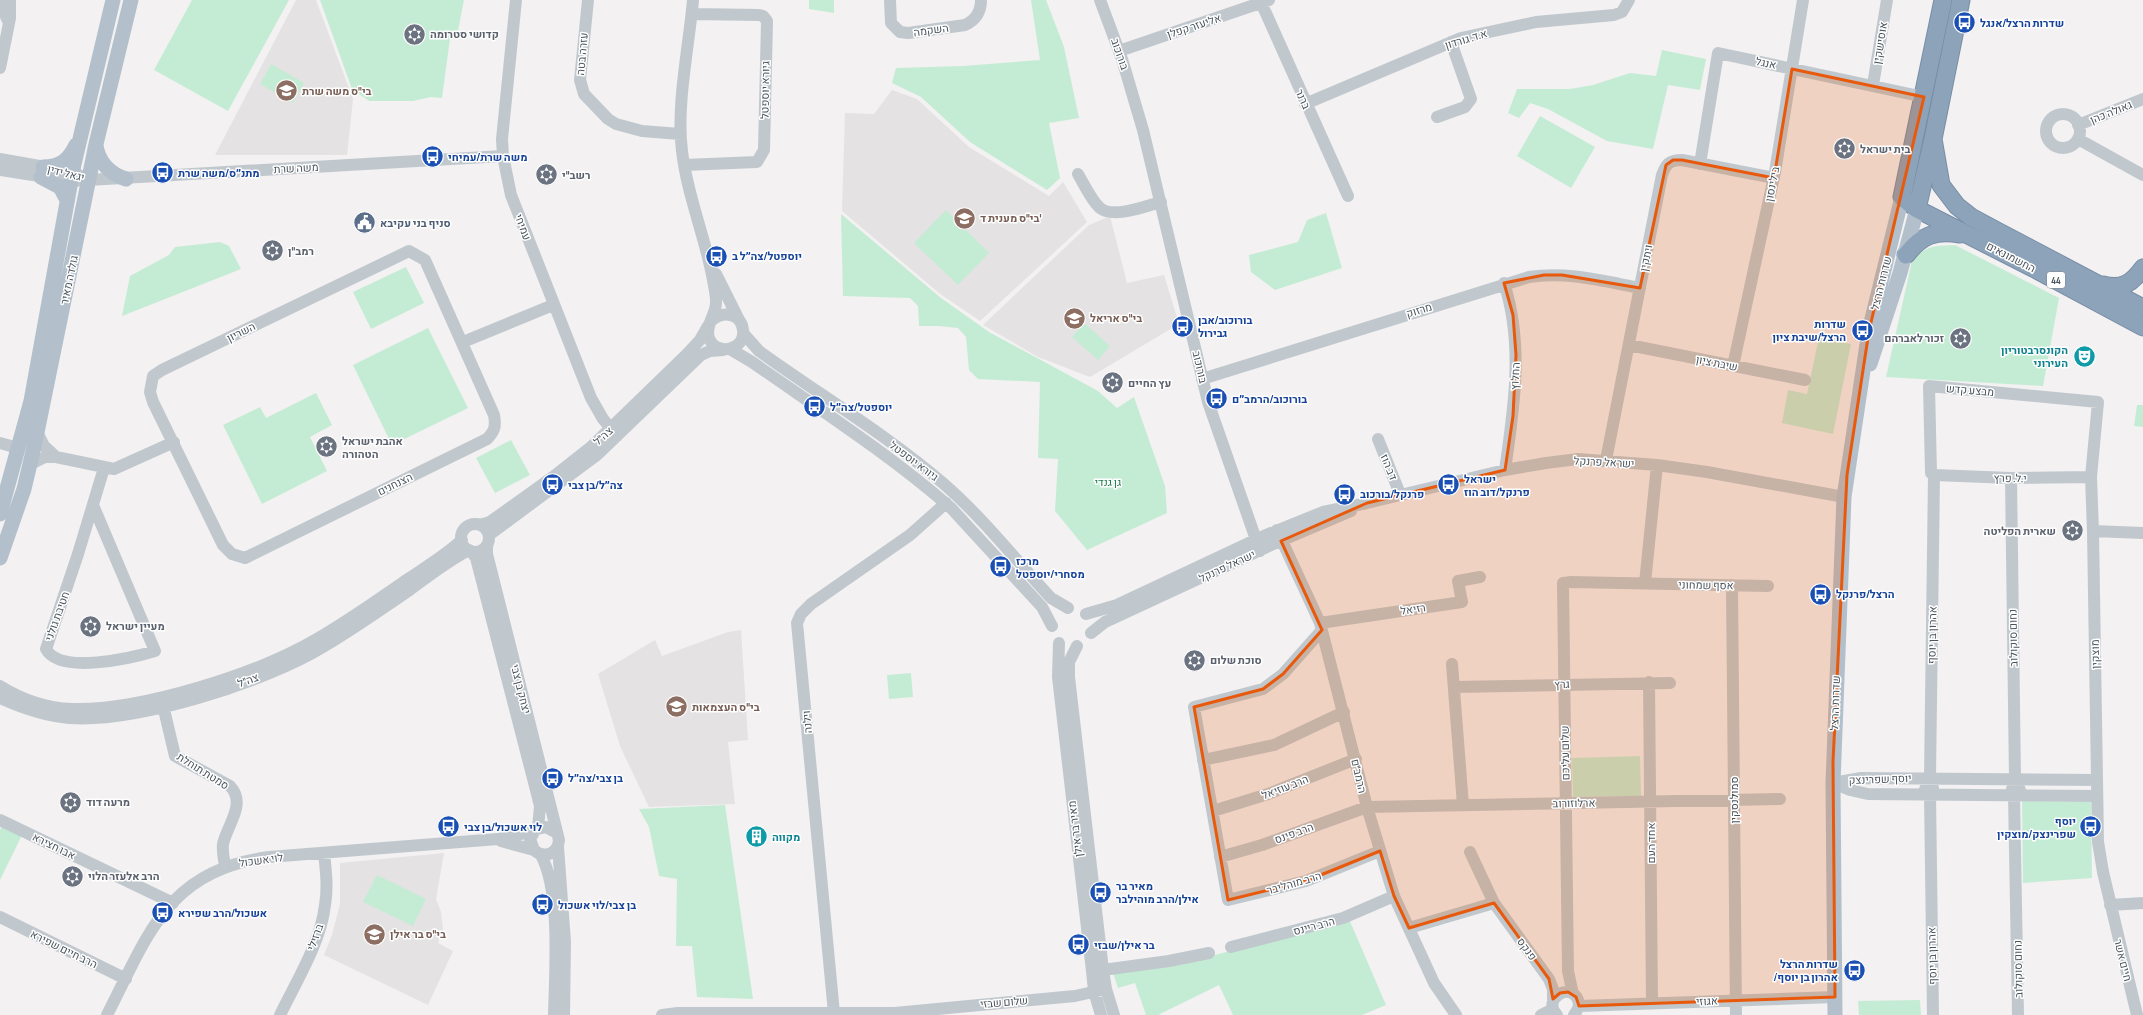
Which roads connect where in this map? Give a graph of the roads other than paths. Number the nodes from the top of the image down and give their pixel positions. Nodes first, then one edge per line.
1 (10, 0) edge
2 (113, 0) edge
3 (131, 0) edge
4 (516, 0) edge
5 (588, 0) edge
6 (693, 0) edge
7 (890, 0) edge
8 (982, 0) edge
9 (1100, 0) edge
10 (1628, 0) edge
11 (1803, 0) edge
12 (1887, 0) edge
13 (1943, 0) edge
14 (1960, 0) edge
15 (0, 1) edge
16 (1263, 1) edge
17 (692, 14) junction
18 (8, 24) junction
19 (1451, 42) junction
20 (1119, 51) junction
21 (0, 68) edge
22 (1792, 69) junction
23 (1873, 85) junction
24 (1924, 97) junction
25 (2143, 99) edge
26 (1305, 104) junction
27 (1438, 117) dead end
28 (2078, 125) junction
29 (680, 134) junction
30 (80, 137) junction
31 (1934, 139) junction
32 (2078, 139) junction
33 (96, 144) junction
34 (503, 156) junction
35 (0, 159) edge
36 (1700, 164) junction
37 (684, 165) junction
38 (0, 170) edge
39 (42, 172) junction
40 (1078, 174) dead end
41 (2143, 175) edge
42 (72, 177) junction
43 (1774, 178) junction
44 (90, 179) junction
45 (126, 179) junction
46 (1348, 196) dead end
47 (1902, 197) junction
48 (67, 200) junction
49 (1161, 202) junction
50 (1918, 203) junction
51 (1998, 232) junction
52 (1969, 235) junction
53 (707, 254) junction
54 (1906, 255) junction
55 (2143, 269) edge
56 (2087, 278) junction
57 (1504, 284) junction
58 (1640, 288) junction
59 (2143, 301) edge
60 (553, 305) junction
61 (2143, 308) edge
62 (710, 324) junction
63 (742, 327) junction
64 (2143, 327) edge
65 (463, 342) junction
66 (1629, 345) junction
67 (726, 349) junction
68 (1733, 366) junction
69 (1202, 378) junction
70 (1804, 380) dead end
71 (1860, 393) junction
72 (2098, 402) joint
73 (37, 432) junction
74 (614, 433) junction
75 (1378, 440) dead end
76 (174, 442) junction
77 (0, 443) edge
78 (18, 448) junction
79 (56, 457) junction
80 (1606, 460) junction
81 (30, 465) junction
82 (1657, 465) junction
83 (104, 468) junction
84 (1505, 470) junction
85 (1932, 474) junction
86 (2090, 477) junction
87 (2011, 478) junction
88 (1400, 494) junction
89 (1844, 497) junction
90 (946, 503) junction
91 (93, 505) junction
92 (0, 514) edge
93 (480, 525) junction
94 (2093, 531) junction
95 (2143, 533) edge
96 (1279, 536) junction
97 (488, 540) junction
98 (1257, 545) junction
99 (467, 547) junction
100 (0, 558) edge
101 (1480, 577) dead end
102 (1563, 583) joint
103 (1645, 583) junction
104 (1732, 586) junction
105 (1768, 586) dead end
106 (1068, 608) junction
107 (1086, 614) junction
108 (1052, 626) junction
109 (1321, 626) junction
110 (1090, 633) junction
111 (1059, 643) junction
112 (1077, 646) junction
113 (1452, 664) dead end
114 (1649, 682) junction
115 (1670, 683) dead end
116 (1563, 684) junction
117 (0, 686) edge
118 (1454, 686) junction
119 (0, 698) edge
120 (162, 702) junction
121 (1344, 712) junction
122 (1356, 759) junction
123 (1203, 760) junction
124 (1934, 778) junction
125 (2012, 779) junction
126 (2096, 780) junction
127 (1833, 783) junction
128 (1926, 794) junction
129 (2018, 795) junction
130 (2096, 796) junction
131 (1734, 799) junction
132 (1780, 799) dead end
133 (1651, 801) junction
134 (1566, 803) junction
135 (1463, 805) junction
136 (1367, 807) junction
137 (1213, 811) junction
138 (0, 820) edge
139 (536, 830) junction
140 (557, 833) junction
141 (492, 840) junction
142 (558, 847) junction
143 (1380, 851) junction
144 (538, 852) junction
145 (1470, 852) dead end
146 (324, 853) junction
147 (1220, 857) junction
148 (225, 866) junction
149 (1394, 896) junction
150 (172, 903) junction
151 (1494, 903) junction
152 (2143, 903) edge
153 (2110, 905) junction
154 (1, 920) edge
155 (1409, 928) junction
156 (1231, 947) dead end
157 (1209, 953) dead end
158 (1103, 970) junction
159 (126, 979) junction
160 (1100, 990) junction
161 (1573, 994) junction
162 (1834, 997) junction
163 (1735, 1000) junction
164 (1652, 1003) junction
165 (1554, 1008) edge
166 (1597, 1010) edge
167 (1578, 1012) edge
168 (834, 1013) junction
169 (107, 1015) edge
170 (280, 1015) edge
171 (554, 1015) edge
172 (564, 1015) edge
173 (662, 1015) edge
174 (1101, 1015) edge
175 (1114, 1015) edge
176 (1456, 1015) edge
177 (1541, 1015) edge
178 (1736, 1015) edge
179 (1834, 1015) edge
180 (1933, 1015) edge
181 (2018, 1015) edge
182 (2137, 1015) edge

1 - 18 street
2 - 30 main road, גולדה מאיר
3 - 33 main road, גולדה מאיר
4 - 34 street, עמיחי
5 - 29 street, עזרה בטה
6 - 17 street, גיורא יוספטל
7 - 8 street, השקמה
9 - 20 street, בורוכוב
10 - 19 street, א.ד. גורדון
11 - 22 street, בילינסון
12 - 23 street, אוסישקין
13 - 24 highway
14 - 31 highway, 44
15 - 18 street
16 - 20 street, אליעזר קפלן
16 - 26 street, ברנר
17 - 29 street, גיורא יוספטל
17 - 37 street, גיורא יוספטל
18 - 21 street
19 - 26 street, א.ד. גורדון
19 - 27 street
20 - 49 street, בורוכוב
22 - 23 street, אנגל
22 - 36 street, אנגל
22 - 43 street, בילינסון
23 - 24 street, אנגל
24 - 47 highway
25 - 28 street, גאולה כהן
26 - 46 street, ברנר
28 - 32 street
28 - 32 street
29 - 37 street, גיורא יוספטל
30 - 39 main road
30 - 42 main road, גולדה מאיר
31 - 50 highway, 44
31 - 51 highway, 44
32 - 41 street
33 - 44 main road, גולדה מאיר
33 - 45 main road
34 - 45 street, משה שרת
34 - 60 street, עמיחי
35 - 39 street, יגאל ידין
36 - 43 street, ויתקין
36 - 58 street, ויתקין
37 - 53 street, גיורא יוספטל
38 - 39 street, יגאל ידין
39 - 42 street, יגאל ידין
39 - 48 main road
40 - 49 street
42 - 44 street, יגאל ידין
42 - 48 main road, גולדה מאיר
43 - 68 street, בילינסון
44 - 45 street, משה שרת
44 - 73 main road, גולדה מאיר
47 - 50 highway, החשמונאים / 44
47 - 71 main road, שדרות הרצל
48 - 78 main road, גולדה מאיר
49 - 69 street, בורוכוב
50 - 51 highway
50 - 52 highway, החשמונאים / 44
50 - 54 main road, שדרות הרצל
51 - 56 highway, החשמונאים / 44
52 - 54 highway, 44
52 - 64 highway, החשמונאים / 44
53 - 62 street, גיורא יוספטל
53 - 63 street, גיורא יוספטל
54 - 71 main road, שדרות הרצל
55 - 56 highway
55 - 59 highway
56 - 61 highway, החשמונאים / 44
57 - 58 street, מרזוק
57 - 69 street, מרזוק
57 - 84 street, החלוץ
58 - 66 street, ויתקין
60 - 65 street
60 - 74 street, עמיחי
62 - 63 street
62 - 67 street
62 - 74 street, צה"ל
63 - 67 street
63 - 106 street, גיורא יוספטל
65 - 76 street, השריון
65 - 76 street, הצנחנים
66 - 68 street, שיבת ציון
66 - 80 street, ויתקין
67 - 74 street, צה"ל
67 - 90 street, גיורא יוספטל
68 - 70 street, שיבת ציון
69 - 98 street, בורוכוב
71 - 89 main road, שדרות הרצל
72 - 85 street, מבצע קדש
72 - 86 street, מוצקין
73 - 79 street
73 - 81 main road, גולדה מאיר
74 - 93 street, צה"ל
74 - 97 street, צה"ל
75 - 88 street, דב הוז
76 - 83 street
77 - 78 street
78 - 92 main road, גולדה מאיר
79 - 81 street
79 - 83 street
80 - 82 street, ישראל פרנקל
80 - 84 street, ישראל פרנקל
81 - 100 main road, גולדה מאיר
82 - 89 street, ישראל פרנקל
82 - 103 street
83 - 91 street, חטיבת גולני
84 - 88 street, ישראל פרנקל
85 - 87 street, י.ל. פרץ
85 - 124 street, אהרון בן יוסף
86 - 87 street, י.ל. פרץ
86 - 94 street, מוצקין
87 - 125 street, נחום סוקולוב
88 - 96 street, ישראל פרנקל
89 - 127 main road, שדרות הרצל
90 - 108 street, גיורא יוספטל
90 - 168 street, וילנה
91 - 91 street, חטיבת גולני
93 - 97 street
93 - 99 street
94 - 95 street
94 - 126 street, מוצקין
96 - 98 street, ישראל פרנקל
96 - 109 street, הרמב"ם
97 - 99 street
97 - 140 street, יצחק בן צבי
98 - 107 street, ישראל פרנקל
98 - 110 street, ישראל פרנקל
99 - 120 street, צה"ל
99 - 139 street, יצחק בן צבי
101 - 109 street, רזיאל
102 - 103 street, אסף שמחוני
102 - 116 street, שלום עליכם
103 - 104 street, אסף שמחוני
104 - 105 street, אסף שמחוני
104 - 131 street, סמולנסקין
106 - 107 street
106 - 108 street
107 - 110 street
108 - 111 street
109 - 121 street, הרמב"ם
109 - 123 street
110 - 112 street
111 - 112 street
111 - 160 street, מאיר בר אילן
112 - 158 street, מאיר בר אילן
113 - 118 street
114 - 115 street, גרץ
114 - 116 street, גרץ
114 - 133 street, אחד העם
116 - 118 street, גרץ
116 - 134 street, שלום עליכם
117 - 120 street, צה"ל
118 - 135 street
119 - 120 street, צה"ל
120 - 148 street, סמטת תוחלת
121 - 122 street, הרמב"ם
121 - 123 street
122 - 136 street, הרמב"ם
122 - 137 street, הרב עוזיאל
123 - 137 street
124 - 125 street, יוסף שפרינצק
124 - 127 street, יוסף שפרינצק
124 - 128 street, אהרון בן יוסף
125 - 126 street, יוסף שפרינצק
125 - 129 street, נחום סוקולוב
126 - 130 street, מוצקין
127 - 128 street, יוסף שפרינצק
127 - 162 main road, שדרות הרצל
128 - 129 street, יוסף שפרינצק
128 - 180 street, אהרון בן יוסף
129 - 130 street, יוסף שפרינצק
129 - 181 street, נחום סוקולוב
130 - 153 street, מוצקין
131 - 132 street, ארלוזורוב
131 - 133 street, ארלוזורוב
131 - 163 street, סמולנסקין
133 - 134 street, ארלוזורוב
133 - 164 street, אחד העם
134 - 135 street, ארלוזורוב
134 - 161 street, שלום עליכם
135 - 136 street, ארלוזורוב
136 - 143 street, הרמב"ם
136 - 147 street, הרב פינס
137 - 147 street
138 - 150 street, אבו חצירא
139 - 140 street
139 - 141 street, לוי אשכול
139 - 144 street
140 - 142 street
141 - 144 street, לוי אשכול
141 - 146 street, לוי אשכול
142 - 144 street
142 - 172 street
143 - 147 street, הרב מוהליבר
143 - 149 street, הרמב"ם
144 - 171 street
145 - 151 street, פנקס
146 - 148 street, לוי אשכול
146 - 170 street, ברזילי
148 - 150 street, לוי אשכול
149 - 155 street, הרמב"ם
149 - 156 street, הרב ריינס
150 - 159 street, לוי אשכול
151 - 155 street
151 - 165 street, פנקס
152 - 153 street
153 - 182 street, חיים אשר
154 - 159 street, הרב חיים שפירא
155 - 176 street, הרמב"ם
157 - 158 street
158 - 160 street, מאיר בר אילן
159 - 169 street, לוי אשכול
160 - 168 street, שלום שבזי
160 - 174 street, מאיר בר אילן
160 - 175 street, מאיר בר אילן
161 - 165 street
161 - 167 street, שלום עליכם
162 - 163 street, אגוזי
162 - 179 main road, שדרות הרצל
163 - 164 street, אגוזי
163 - 178 street, סמולנסקין
164 - 166 street, אגוזי
165 - 177 street
166 - 167 street, אגוזי
168 - 173 street, שלום שבזי

